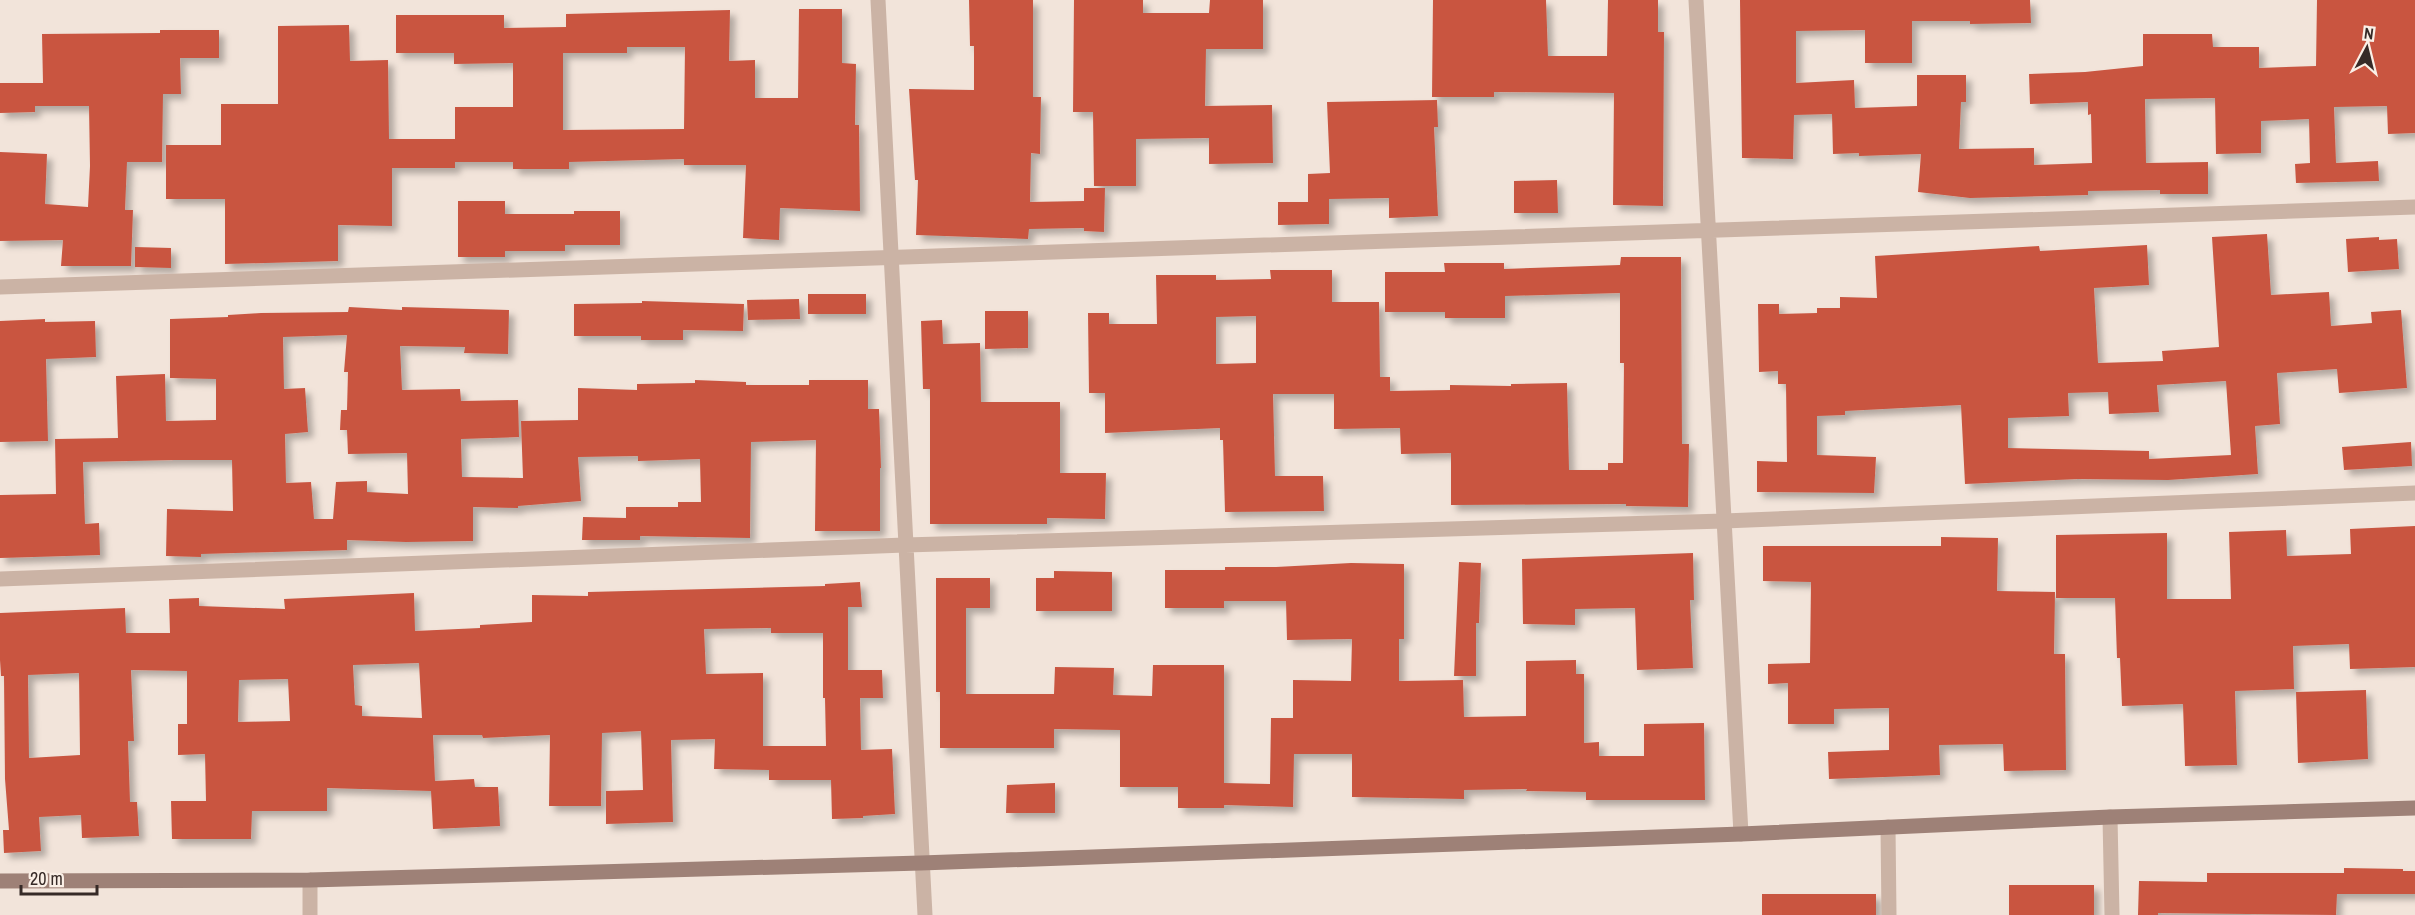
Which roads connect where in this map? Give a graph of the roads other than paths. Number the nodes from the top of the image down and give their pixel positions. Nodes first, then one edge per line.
1 (878, 0) edge
2 (1696, 0) edge
3 (2415, 207) edge
4 (1709, 229) junction
5 (891, 257) junction
6 (0, 287) edge
7 (2415, 493) edge
8 (1724, 521) junction
9 (905, 544) junction
10 (0, 579) edge
11 (2415, 808) edge
12 (2110, 817) junction
13 (1888, 827) junction
14 (1741, 834) junction
15 (921, 862) junction
16 (310, 880) junction
17 (0, 881) edge
18 (310, 915) edge
19 (925, 915) edge
20 (1889, 915) edge
21 (2112, 915) edge

1 - 5 street
2 - 4 street
3 - 4 street
4 - 5 street
4 - 8 street
5 - 6 street
5 - 9 street
7 - 8 street
8 - 9 street
8 - 14 street
9 - 10 street
9 - 15 street
11 - 12 street
12 - 13 street
12 - 21 street
13 - 14 street
13 - 20 street
14 - 15 street
15 - 16 street
15 - 19 street
16 - 17 street
16 - 18 street

